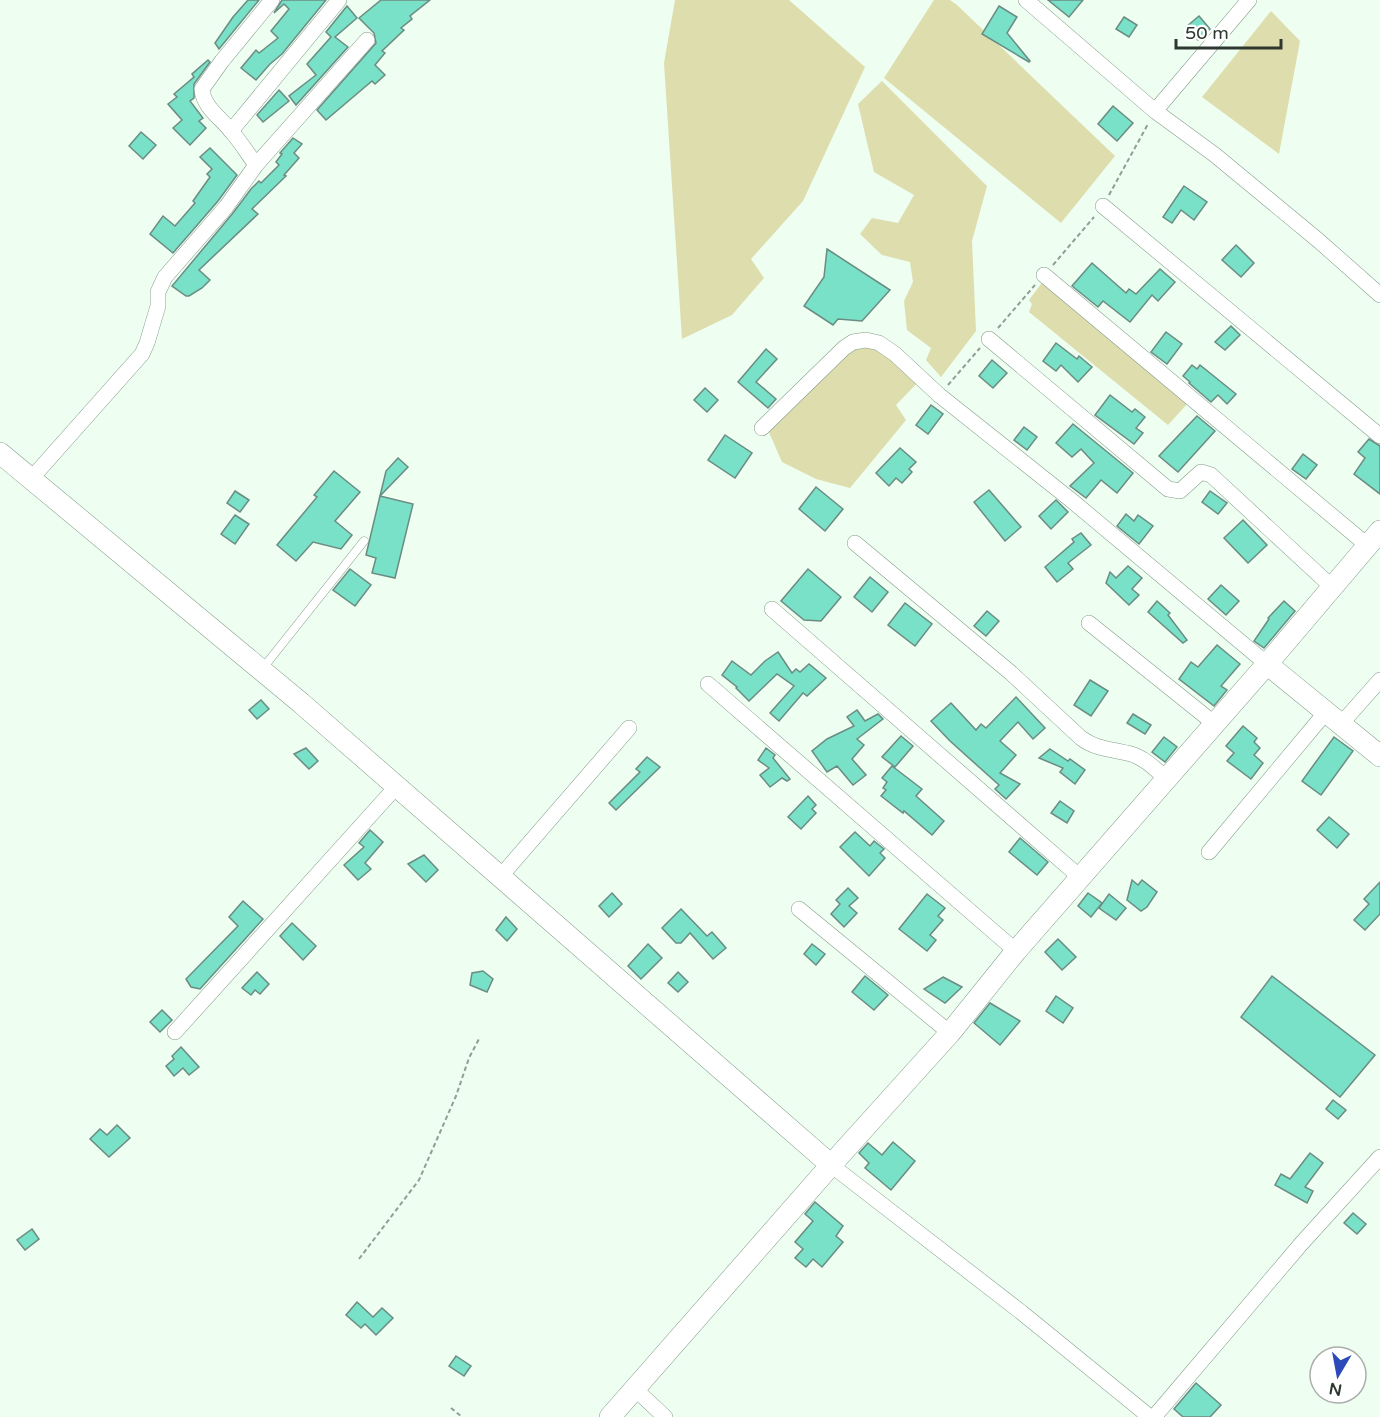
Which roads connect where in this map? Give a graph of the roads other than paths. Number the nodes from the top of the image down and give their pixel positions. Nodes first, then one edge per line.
1 (272, 0) edge
2 (339, 0) edge
3 (1026, 0) edge
4 (1249, 0) edge
5 (367, 40) dead end
6 (1155, 111) junction
7 (231, 131) junction
8 (256, 165) junction
9 (1103, 206) road end
10 (1044, 275) road end
11 (1380, 295) edge
12 (989, 339) road end
13 (762, 428) dead end
14 (1380, 436) edge
15 (0, 453) edge
16 (30, 480) junction
17 (1374, 538) edge
18 (364, 541) dead end
19 (855, 543) dead end
20 (1331, 586) junction
21 (772, 609) dead end
22 (1089, 623) dead end
23 (1267, 664) junction
24 (262, 670) junction
25 (1380, 680) edge
26 (708, 684) dead end
27 (1333, 718) junction
28 (1215, 724) junction
29 (630, 728) dead end
30 (1380, 756) edge
31 (1167, 779) junction
32 (396, 787) junction
33 (1209, 852) dead end
34 (500, 877) junction
35 (1081, 878) junction
36 (799, 909) dead end
37 (1016, 951) junction
38 (175, 1032) dead end
39 (950, 1033) junction
40 (1380, 1157) edge
41 (831, 1165) junction
42 (635, 1389) junction
43 (610, 1417) edge
44 (665, 1417) edge
45 (1152, 1417) edge

1 - 7 street
2 - 7 street
3 - 6 street
4 - 6 street
5 - 8 street
6 - 11 street
7 - 8 street
8 - 16 street
9 - 14 street
10 - 17 street
12 - 20 street
13 - 23 street
15 - 16 street
16 - 24 street
17 - 20 street
18 - 24 lane
19 - 31 street
20 - 23 street
21 - 35 street
22 - 28 street
23 - 27 street
23 - 28 street
24 - 32 street
25 - 27 street
26 - 37 street
27 - 30 street
27 - 33 street
28 - 31 street
29 - 34 street
31 - 35 street
32 - 34 street
32 - 38 street
34 - 41 street
35 - 37 street
36 - 39 street
37 - 39 street
39 - 41 street
40 - 45 street
41 - 42 street
41 - 45 street
42 - 43 street
42 - 44 street

